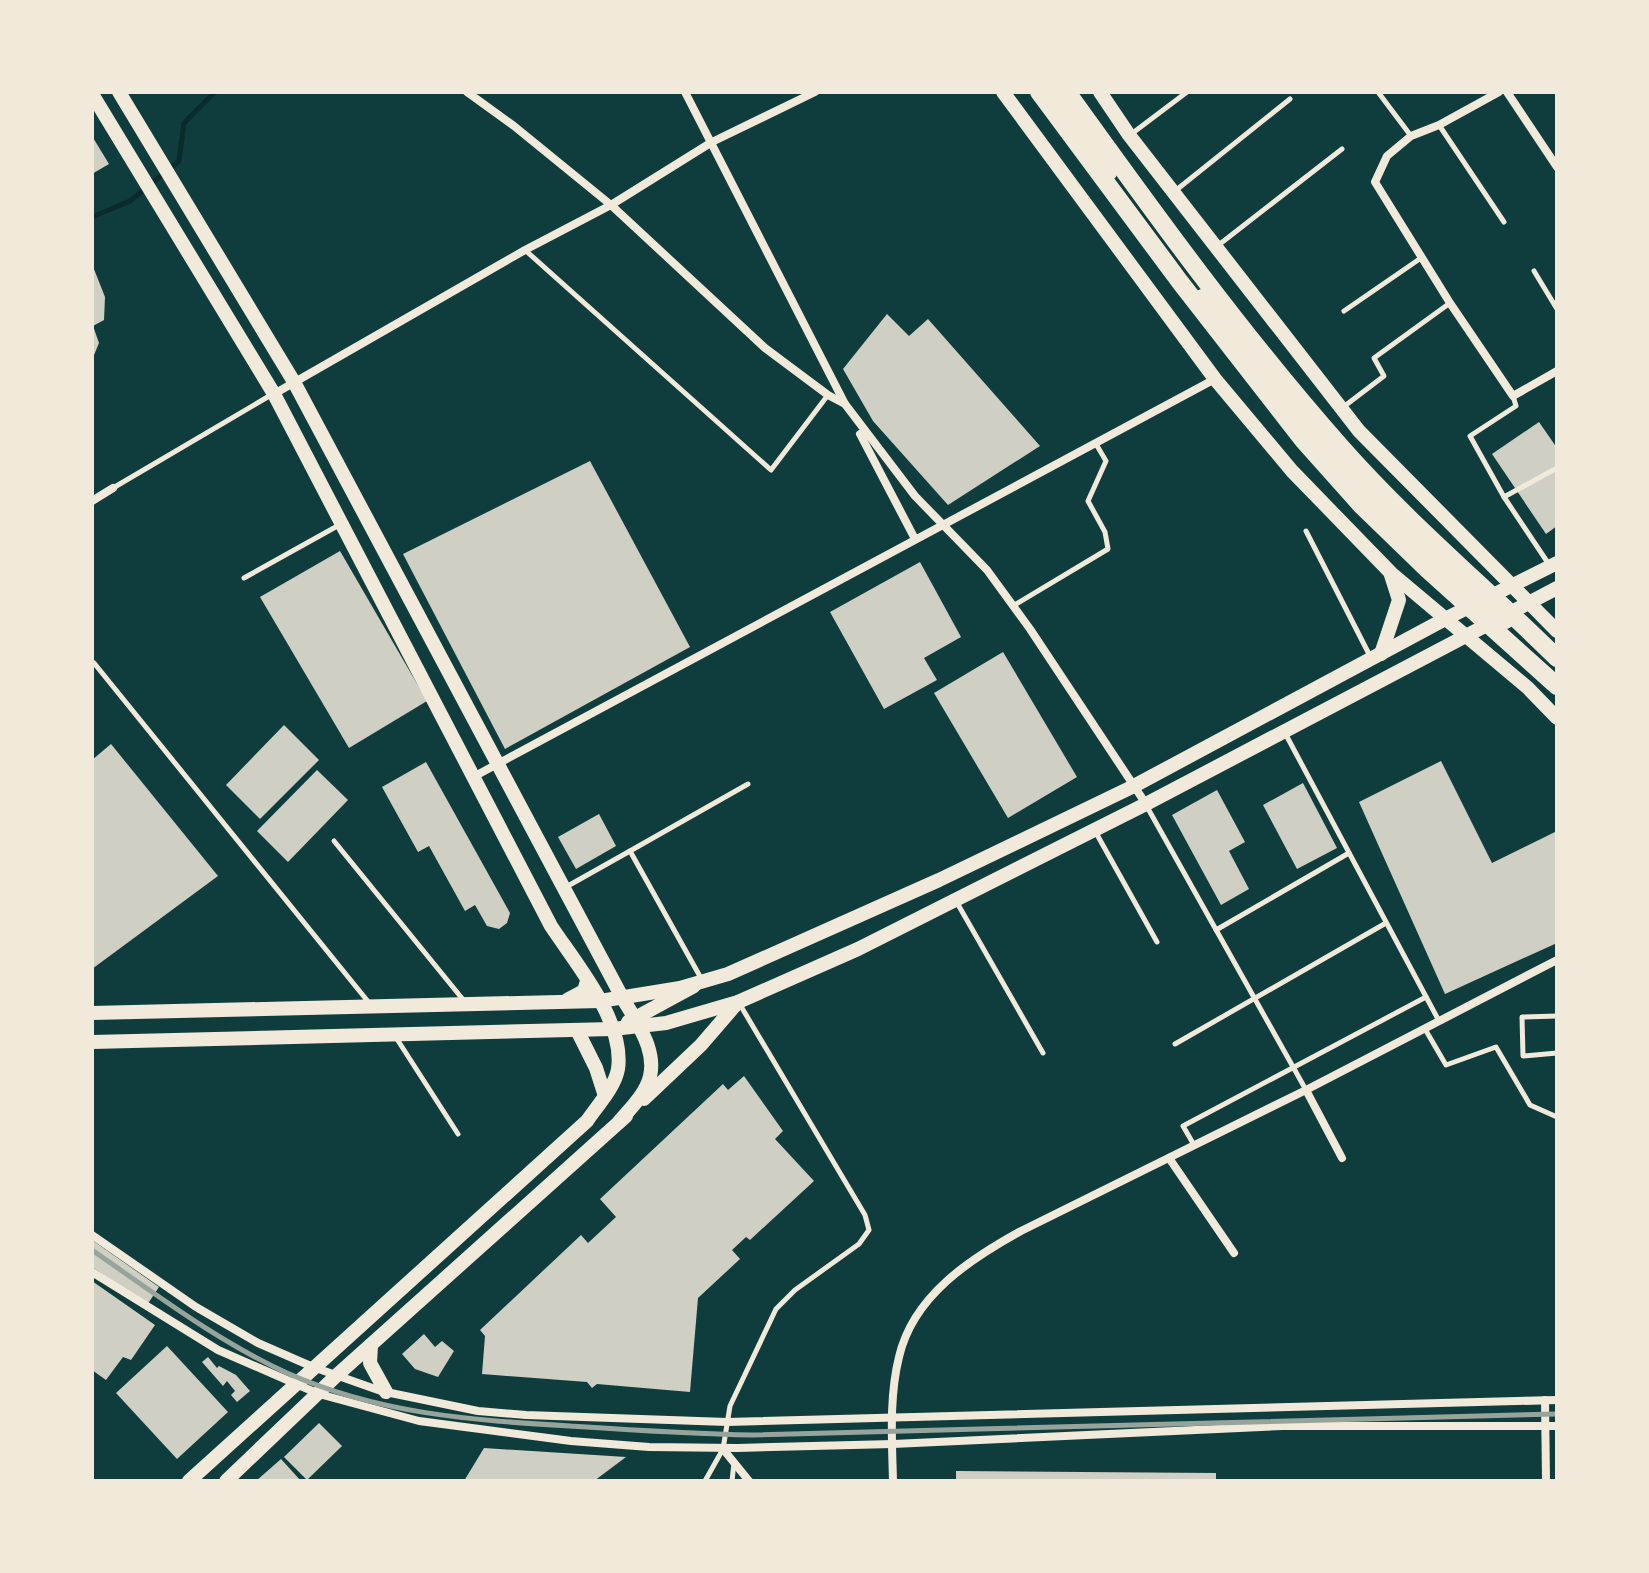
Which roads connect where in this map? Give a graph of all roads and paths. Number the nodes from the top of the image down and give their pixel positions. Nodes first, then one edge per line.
1 (119, 92) edge
2 (467, 92) edge
3 (685, 92) edge
4 (815, 92) edge
5 (1003, 92) edge
6 (1039, 92) edge
7 (1053, 92) edge
8 (1067, 92) edge
9 (1100, 92) edge
10 (1187, 92) edge
11 (1378, 92) edge
12 (1499, 92) edge
13 (1507, 92) edge
14 (92, 94) edge
15 (1290, 99) dead end
16 (1439, 125) junction
17 (1129, 135) junction
18 (1411, 136) junction
19 (712, 142) junction
20 (1342, 149) dead end
21 (1557, 167) edge
22 (1174, 193) junction
23 (611, 205) junction
24 (1504, 222) dead end
25 (1216, 247) junction
26 (525, 250) junction
27 (1421, 258) junction
28 (1534, 271) dead end
29 (1450, 303) junction
30 (1557, 309) edge
31 (1344, 311) dead end
32 (1557, 371) edge
33 (1215, 379) junction
34 (294, 382) junction
35 (274, 394) junction
36 (828, 395) junction
37 (1513, 396) junction
38 (845, 404) junction
39 (1342, 409) junction
40 (1096, 444) junction
41 (1557, 468) edge
42 (113, 488) joint
43 (1504, 497) junction
44 (92, 501) edge
45 (343, 523) junction
46 (943, 526) junction
47 (1306, 531) dead end
48 (915, 539) junction
49 (1554, 565) edge
50 (1391, 573) junction
51 (244, 578) dead end
52 (1511, 585) junction
53 (1557, 588) edge
54 (1480, 602) junction
55 (1528, 603) junction
56 (1013, 606) junction
57 (1447, 618) junction
58 (1498, 619) junction
59 (1557, 631) edge
60 (1467, 636) junction
61 (1557, 642) edge
62 (1376, 656) junction
63 (1557, 658) edge
64 (94, 663) dead end
65 (1557, 686) edge
66 (1528, 688) junction
67 (1557, 718) edge
68 (1285, 732) junction
69 (498, 763) junction
70 (475, 776) junction
71 (748, 784) dead end
72 (1132, 787) junction
73 (1146, 804) junction
74 (1094, 830) junction
75 (334, 841) dead end
76 (630, 851) junction
77 (1349, 853) junction
78 (564, 888) junction
79 (955, 901) junction
80 (1386, 923) junction
81 (1216, 930) junction
82 (1157, 942) dead end
83 (1557, 960) edge
84 (587, 981) junction
85 (703, 981) junction
86 (1426, 997) junction
87 (623, 999) junction
88 (1255, 999) junction
89 (600, 1001) junction
90 (738, 1002) junction
91 (559, 1003) junction
92 (468, 1005) junction
93 (373, 1007) junction
94 (92, 1013) edge
95 (1557, 1016) edge
96 (1439, 1021) junction
97 (637, 1023) junction
98 (1425, 1028) junction
99 (613, 1029) junction
100 (577, 1030) junction
101 (395, 1035) junction
102 (92, 1042) edge
103 (1175, 1044) dead end
104 (1043, 1053) dead end
105 (1557, 1053) edge
106 (1294, 1069) junction
107 (1306, 1090) junction
108 (605, 1096) junction
109 (1557, 1117) edge
110 (619, 1122) junction
111 (458, 1134) dead end
112 (1194, 1145) junction
113 (1169, 1158) junction
114 (1342, 1158) dead end
115 (92, 1235) edge
116 (1234, 1253) dead end
117 (92, 1272) edge
118 (371, 1345) junction
119 (313, 1367) junction
120 (336, 1376) junction
121 (294, 1385) junction
122 (386, 1392) junction
123 (319, 1394) junction
124 (1545, 1400) junction
125 (1557, 1400) edge
126 (893, 1417) junction
127 (727, 1422) junction
128 (1545, 1426) junction
129 (1557, 1426) edge
130 (893, 1444) junction
131 (723, 1449) junction
132 (734, 1462) junction
133 (189, 1481) edge
134 (226, 1481) edge
135 (705, 1481) edge
136 (732, 1481) edge
137 (749, 1481) edge
138 (893, 1481) edge
139 (1546, 1481) edge

1 - 34 main road
2 - 23 street
3 - 19 street
4 - 19 street
5 - 33 main road
6 - 65 highway
7 - 54 main road
8 - 63 highway
9 - 17 main road
10 - 17 lane
11 - 18 lane
12 - 16 street
13 - 21 street
14 - 35 main road
15 - 22 lane
16 - 18 street
16 - 24 lane
17 - 22 main road
18 - 27 street
19 - 23 street
19 - 38 street
20 - 25 lane
22 - 25 main road
23 - 26 street
23 - 36 street
25 - 39 main road
26 - 34 street
26 - 36 lane
27 - 29 street
27 - 31 lane
28 - 30 lane
29 - 37 street
29 - 39 lane
32 - 37 street
33 - 40 street
33 - 50 main road
34 - 35 street
34 - 69 main road
35 - 42 lane
35 - 45 main road
36 - 38 street
37 - 43 lane
38 - 46 street
38 - 48 street
39 - 52 main road
40 - 46 street
40 - 56 lane
41 - 43 lane
42 - 44 street
43 - 49 lane
45 - 51 lane
45 - 70 main road
46 - 48 street
46 - 56 street
47 - 62 lane
48 - 69 street
49 - 52 main road
50 - 57 main road
50 - 62 main road
52 - 54 main road
52 - 55 main road
53 - 55 main road
54 - 57 main road
54 - 58 main road
55 - 58 main road
55 - 59 main road
56 - 72 street
57 - 60 main road
57 - 62 main road
58 - 60 main road
58 - 61 main road
58 - 66 main road
60 - 66 main road
60 - 68 main road
62 - 72 main road
64 - 93 lane
66 - 67 main road
68 - 73 main road
68 - 77 lane
69 - 70 street
69 - 78 main road
70 - 84 main road
71 - 76 lane
72 - 73 street
72 - 85 main road
73 - 74 main road
73 - 81 lane
74 - 79 main road
74 - 82 lane
75 - 92 lane
76 - 78 lane
76 - 85 lane
77 - 80 lane
77 - 81 lane
78 - 87 main road
79 - 90 main road
79 - 104 lane
80 - 86 lane
80 - 88 lane
81 - 88 lane
83 - 96 street
84 - 89 main road
84 - 91 main road
85 - 87 main road
85 - 97 main road
86 - 96 lane
86 - 106 lane
87 - 89 main road
87 - 97 main road
88 - 103 lane
88 - 106 lane
89 - 91 main road
89 - 99 main road
90 - 97 main road
90 - 110 main road
90 - 127 lane
91 - 92 main road
92 - 93 main road
93 - 94 main road
95 - 105 lane
96 - 98 street
97 - 99 main road
97 - 110 main road
98 - 107 street
98 - 109 lane
99 - 100 main road
99 - 108 main road
100 - 101 main road
100 - 108 main road
101 - 102 main road
101 - 111 lane
106 - 107 lane
106 - 112 lane
107 - 112 street
107 - 114 street
108 - 119 main road
110 - 118 main road
112 - 113 street
113 - 116 street
113 - 126 street
115 - 119 street
117 - 121 street
118 - 120 main road
118 - 122 main road
119 - 120 street
119 - 121 main road
120 - 122 street
120 - 123 main road
121 - 123 street
121 - 133 main road
122 - 127 street
123 - 131 street
123 - 134 main road
124 - 125 street
124 - 126 street
124 - 128 street
126 - 127 street
126 - 130 street
127 - 131 lane
128 - 129 street
128 - 130 street
128 - 139 street
130 - 131 street
130 - 138 street
131 - 132 street
131 - 135 lane
132 - 136 lane
132 - 137 street

